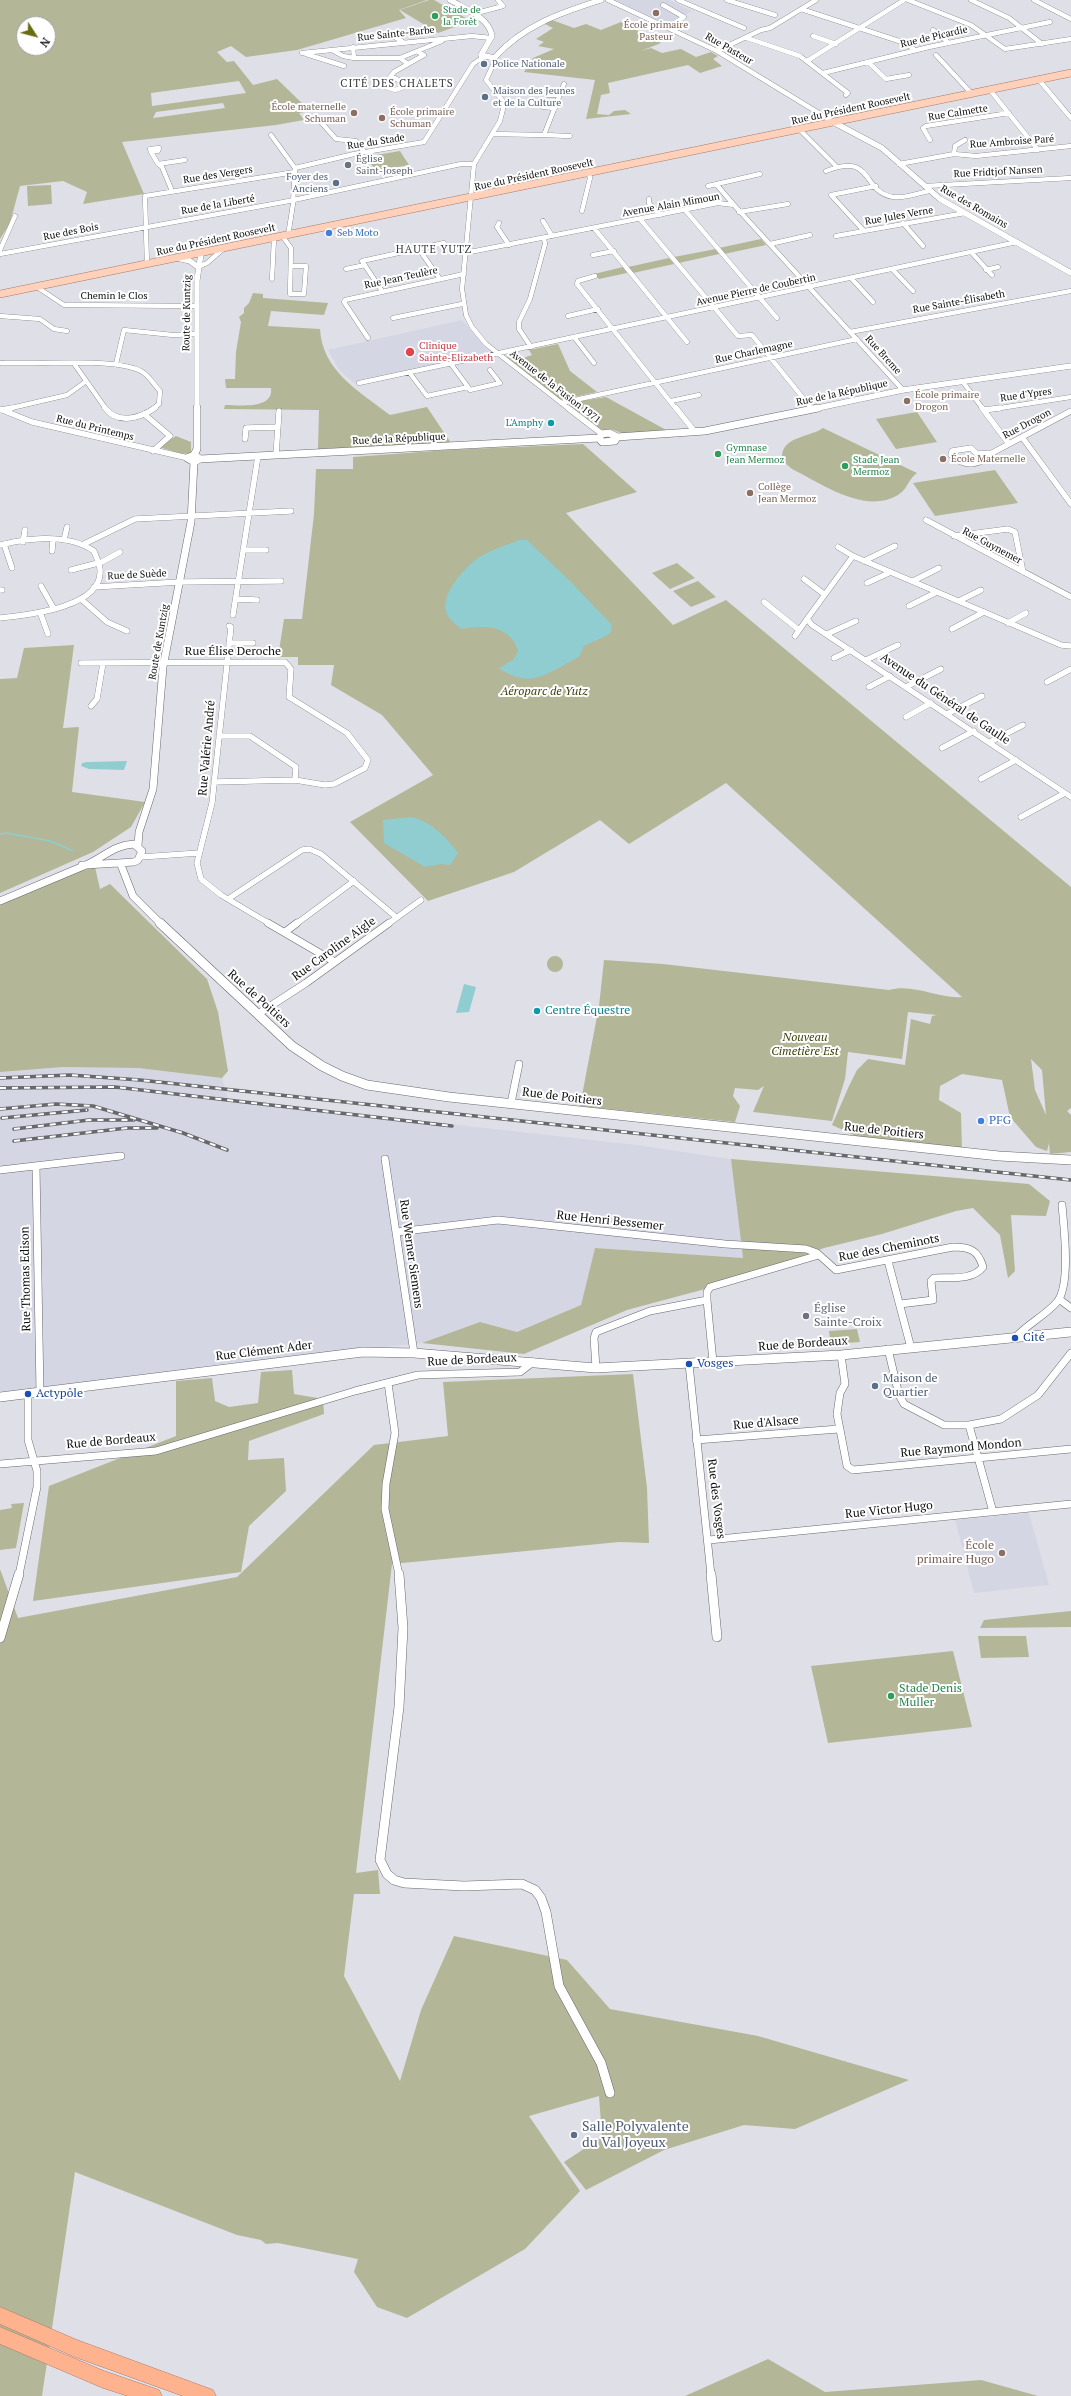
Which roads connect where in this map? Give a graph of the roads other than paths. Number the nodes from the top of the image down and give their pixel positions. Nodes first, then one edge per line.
1 (450, 0) edge
2 (498, 0) edge
3 (600, 0) edge
4 (608, 0) edge
5 (678, 0) edge
6 (727, 0) edge
7 (816, 0) edge
8 (904, 0) edge
9 (908, 0) edge
10 (971, 0) edge
11 (1034, 0) edge
12 (663, 5) dead end
13 (802, 9) junction
14 (474, 14) junction
15 (775, 15) dead end
16 (1071, 19) edge
17 (1050, 22) dead end
18 (668, 27) junction
19 (1025, 27) junction
20 (744, 28) dead end
21 (860, 28) junction
22 (933, 30) dead end
23 (390, 34) dead end
24 (987, 35) junction
25 (813, 36) dead end
26 (448, 38) junction
27 (491, 38) junction
28 (747, 38) junction
29 (1071, 39) edge
30 (403, 42) junction
31 (949, 43) junction
32 (836, 44) junction
33 (1042, 44) junction
34 (354, 48) junction
35 (332, 50) junction
36 (915, 50) junction
37 (717, 51) junction
38 (418, 52) junction
39 (936, 55) dead end
40 (484, 57) junction
41 (354, 58) junction
42 (400, 58) junction
43 (494, 58) junction
44 (807, 61) junction
45 (868, 62) junction
46 (408, 64) junction
47 (344, 66) dead end
48 (823, 73) junction
49 (1071, 73) edge
50 (909, 75) dead end
51 (391, 76) junction
52 (1039, 80) junction
53 (564, 84) dead end
54 (990, 90) junction
55 (972, 94) junction
56 (547, 95) dead end
57 (560, 95) junction
58 (846, 95) dead end
59 (543, 108) dead end
60 (555, 108) junction
61 (1008, 113) junction
62 (1071, 118) edge
63 (320, 120) dead end
64 (835, 123) junction
65 (800, 130) junction
66 (492, 134) junction
67 (271, 135) dead end
68 (544, 135) junction
69 (570, 136) dead end
70 (930, 140) dead end
71 (965, 140) dead end
72 (1071, 146) edge
73 (1038, 150) junction
74 (151, 152) dead end
75 (364, 152) junction
76 (954, 154) junction
77 (185, 160) dead end
78 (158, 164) junction
79 (474, 164) junction
80 (899, 164) junction
81 (836, 166) junction
82 (295, 170) junction
83 (826, 171) dead end
84 (589, 174) junction
85 (760, 174) dead end
86 (1071, 178) edge
87 (716, 184) junction
88 (708, 186) dead end
89 (876, 186) junction
90 (927, 188) junction
91 (172, 191) junction
92 (471, 198) junction
93 (649, 199) dead end
94 (294, 200) junction
95 (788, 204) dead end
96 (734, 206) junction
97 (685, 210) junction
98 (582, 211) dead end
99 (739, 212) junction
100 (965, 213) junction
101 (660, 215) junction
102 (15, 216) dead end
103 (640, 219) junction
104 (543, 221) dead end
105 (499, 223) dead end
106 (903, 223) junction
107 (146, 227) junction
108 (594, 228) junction
109 (864, 231) junction
110 (810, 235) dead end
111 (285, 236) junction
112 (552, 236) junction
113 (836, 236) dead end
114 (544, 238) junction
115 (274, 239) junction
116 (1017, 242) junction
117 (444, 243) dead end
118 (509, 244) junction
119 (770, 244) junction
120 (923, 246) dead end
121 (418, 248) junction
122 (223, 249) junction
123 (0, 250) edge
124 (614, 251) junction
125 (466, 253) junction
126 (972, 253) junction
127 (0, 254) edge
128 (200, 254) junction
129 (593, 255) dead end
130 (191, 256) junction
131 (177, 258) junction
132 (147, 265) junction
133 (196, 265) junction
134 (365, 265) junction
135 (291, 266) junction
136 (998, 268) dead end
137 (346, 269) dead end
138 (893, 270) junction
139 (986, 270) junction
140 (1071, 273) edge
141 (464, 274) junction
142 (992, 275) dead end
143 (595, 276) dead end
144 (852, 278) junction
145 (272, 279) dead end
146 (440, 279) junction
147 (37, 287) junction
148 (809, 288) junction
149 (382, 291) junction
150 (913, 291) dead end
151 (1071, 291) edge
152 (0, 294) edge
153 (760, 298) junction
154 (873, 302) dead end
155 (462, 304) junction
156 (197, 306) junction
157 (714, 308) junction
158 (598, 309) junction
159 (0, 316) edge
160 (568, 316) dead end
161 (393, 318) dead end
162 (667, 318) junction
163 (777, 318) dead end
164 (613, 329) junction
165 (67, 331) dead end
166 (850, 332) junction
167 (197, 334) junction
168 (368, 338) dead end
169 (574, 338) junction
170 (857, 339) junction
171 (687, 342) dead end
172 (531, 347) junction
173 (497, 354) junction
174 (770, 358) junction
175 (0, 363) edge
176 (594, 363) dead end
177 (75, 364) junction
178 (116, 364) junction
179 (451, 364) junction
180 (1071, 366) edge
181 (490, 370) dead end
182 (409, 372) junction
183 (85, 382) junction
184 (656, 382) junction
185 (963, 382) junction
186 (359, 383) dead end
187 (468, 387) junction
188 (903, 390) junction
189 (699, 395) dead end
190 (1071, 397) edge
191 (671, 401) junction
192 (561, 403) junction
193 (1, 409) edge
194 (812, 409) junction
195 (984, 410) junction
196 (279, 411) dead end
197 (1071, 411) edge
198 (144, 414) junction
199 (278, 427) junction
200 (695, 432) junction
201 (601, 436) junction
202 (1022, 437) junction
203 (245, 439) dead end
204 (1009, 444) junction
205 (153, 451) junction
206 (992, 453) junction
207 (276, 455) junction
208 (258, 456) junction
209 (194, 458) junction
210 (1071, 504) edge
211 (291, 511) dead end
212 (249, 514) junction
213 (191, 516) junction
214 (926, 520) dead end
215 (67, 527) dead end
216 (25, 530) dead end
217 (954, 536) junction
218 (53, 540) junction
219 (64, 540) junction
220 (23, 542) junction
221 (84, 544) junction
222 (2, 545) edge
223 (895, 546) dead end
224 (838, 547) dead end
225 (244, 550) junction
226 (266, 550) dead end
227 (52, 552) dead end
228 (120, 552) dead end
229 (853, 556) junction
230 (864, 561) junction
231 (98, 563) junction
232 (12, 568) dead end
233 (939, 568) dead end
234 (71, 570) dead end
235 (891, 572) junction
236 (1023, 572) junction
237 (804, 579) dead end
238 (282, 581) dead end
239 (912, 581) junction
240 (180, 582) junction
241 (239, 582) junction
242 (867, 583) dead end
243 (41, 586) dead end
244 (94, 587) junction
245 (981, 590) dead end
246 (937, 592) junction
247 (824, 594) junction
248 (1071, 597) edge
249 (80, 599) junction
250 (236, 599) junction
251 (257, 600) dead end
252 (959, 601) junction
253 (764, 602) dead end
254 (909, 606) dead end
255 (54, 609) junction
256 (40, 612) junction
257 (984, 612) junction
258 (1026, 613) dead end
259 (233, 615) dead end
260 (0, 618) edge
261 (807, 619) junction
262 (856, 621) dead end
263 (1008, 623) junction
264 (230, 626) dead end
265 (952, 629) dead end
266 (799, 630) junction
267 (127, 631) dead end
268 (48, 634) dead end
269 (827, 634) junction
270 (795, 636) dead end
271 (229, 643) junction
272 (253, 643) dead end
273 (898, 645) dead end
274 (1071, 646) edge
275 (851, 650) junction
276 (834, 658) dead end
277 (866, 660) junction
278 (164, 662) junction
279 (226, 662) junction
280 (81, 663) dead end
281 (103, 663) junction
282 (941, 668) dead end
283 (1071, 669) edge
284 (890, 676) junction
285 (1047, 682) dead end
286 (869, 687) dead end
287 (906, 687) junction
288 (982, 696) dead end
289 (931, 703) junction
290 (91, 706) dead end
291 (947, 714) junction
292 (906, 717) dead end
293 (1023, 725) dead end
294 (974, 731) junction
295 (219, 736) junction
296 (990, 742) junction
297 (942, 748) dead end
298 (1016, 760) junction
299 (981, 779) dead end
300 (295, 780) junction
301 (214, 782) junction
302 (1065, 793) junction
303 (1071, 797) edge
304 (1021, 817) dead end
305 (142, 824) junction
306 (125, 844) junction
307 (110, 854) junction
308 (139, 854) junction
309 (199, 854) junction
310 (117, 863) junction
311 (82, 865) junction
312 (128, 882) junction
313 (354, 882) junction
314 (228, 899) junction
315 (421, 900) dead end
316 (0, 901) edge
317 (396, 917) junction
318 (285, 932) junction
319 (335, 962) junction
320 (258, 1014) junction
321 (519, 1064) dead end
322 (511, 1103) junction
323 (121, 1156) dead end
324 (385, 1159) dead end
325 (1071, 1160) edge
326 (36, 1166) junction
327 (0, 1170) edge
328 (1062, 1205) dead end
329 (397, 1232) junction
330 (1068, 1253) edge
331 (819, 1255) junction
332 (888, 1261) junction
333 (707, 1300) junction
334 (1059, 1300) junction
335 (900, 1304) junction
336 (1071, 1308) edge
337 (1071, 1332) edge
338 (1015, 1338) junction
339 (911, 1348) junction
340 (888, 1350) junction
341 (414, 1353) junction
342 (1071, 1353) edge
343 (841, 1355) junction
344 (533, 1362) junction
345 (713, 1362) junction
346 (689, 1364) junction
347 (596, 1368) junction
348 (388, 1383) junction
349 (40, 1392) junction
350 (28, 1394) junction
351 (0, 1397) edge
352 (969, 1425) junction
353 (839, 1429) junction
354 (696, 1440) junction
355 (1071, 1449) edge
356 (978, 1458) junction
357 (34, 1461) junction
358 (0, 1464) edge
359 (1071, 1504) edge
360 (993, 1512) junction
361 (709, 1540) junction
362 (717, 1637) dead end
363 (0, 1638) edge
364 (610, 2093) dead end
365 (0, 2315) edge
366 (0, 2335) edge
367 (153, 2396) edge
368 (207, 2396) edge

1 - 14 street
2 - 14 street
3 - 43 street
4 - 18 street, Rue Pasteur
5 - 20 street
6 - 15 street
7 - 13 street
8 - 21 street
9 - 24 street
10 - 19 street
11 - 16 street
12 - 18 street
13 - 21 street
13 - 28 street
14 - 27 street
17 - 19 street, Rue de Picardie
18 - 37 street, Rue Pasteur
19 - 24 street, Rue de Picardie
19 - 33 street
21 - 32 street
21 - 36 street
22 - 31 street
23 - 30 street
24 - 31 street, Rue de Picardie
24 - 33 street
25 - 32 street
26 - 27 street, Rue Sainte-Barbe
26 - 30 street, Rue Sainte-Barbe
26 - 38 street
27 - 40 street
28 - 37 street
28 - 44 street
29 - 33 street
30 - 34 street, Rue Sainte-Barbe
31 - 36 street, Rue de Picardie
32 - 44 street
34 - 35 street, Rue Sainte-Barbe
34 - 41 street
35 - 41 street
35 - 47 street, Rue Sainte-Barbe
36 - 45 street, Rue de Picardie
37 - 64 street, Rue Pasteur
38 - 42 street
38 - 46 street
39 - 55 street
40 - 43 street
40 - 75 street, Rue du Stade
41 - 42 street
42 - 46 street
43 - 66 street
44 - 48 street
45 - 48 street, Rue de Picardie
45 - 50 street
46 - 51 street
48 - 58 street
49 - 52 main road, Rue du Président Roosevelt
51 - 51 street
52 - 54 main road, Rue du Président Roosevelt
52 - 62 street
53 - 57 street
54 - 55 main road, Rue du Président Roosevelt
54 - 61 street
55 - 64 main road, Rue du Président Roosevelt
56 - 57 street
57 - 60 street
59 - 60 street
60 - 68 street
61 - 70 street, Rue Calmette
61 - 73 street
63 - 75 street
64 - 65 main road, Rue du Président Roosevelt
64 - 80 street, Rue des Romains
65 - 81 street
65 - 84 main road, Rue du Président Roosevelt
66 - 68 street
66 - 79 street
67 - 82 street
68 - 69 street
71 - 76 street, Rue Ambroise Paré
72 - 73 street, Rue Ambroise Paré
73 - 76 street, Rue Ambroise Paré
74 - 78 street
75 - 82 street, Rue du Stade
76 - 80 street, Rue Ambroise Paré
77 - 78 street
78 - 91 street
79 - 92 street, Avenue de la Fusion 1971
79 - 94 street, Rue de la Liberté
80 - 90 street, Rue des Romains
81 - 83 street
81 - 89 street, Rue Fridtjof Nansen
82 - 91 street, Rue des Vergers
82 - 94 street
84 - 92 main road, Rue du Président Roosevelt
84 - 98 street
85 - 87 street
86 - 90 street, Rue Fridtjof Nansen
87 - 88 street
87 - 96 street
89 - 90 street, Rue Fridtjof Nansen
89 - 109 street
90 - 100 street, Rue des Romains
91 - 107 street, Rue des Vergers
92 - 111 main road, Rue du Président Roosevelt
92 - 125 street, Avenue de la Fusion 1971
93 - 101 street
94 - 107 street, Rue de la Liberté
94 - 111 street
95 - 99 street
96 - 97 street, Avenue Alain Mimoun
96 - 99 street, Avenue Alain Mimoun
97 - 101 street, Avenue Alain Mimoun
97 - 153 street
99 - 119 street, Avenue Alain Mimoun
100 - 106 street, Rue Jules Verne
100 - 116 street, Rue des Romains
101 - 103 street, Avenue Alain Mimoun
102 - 123 street
103 - 108 street, Avenue Alain Mimoun
103 - 157 street
104 - 112 street
105 - 118 street
106 - 109 street, Rue Jules Verne
106 - 120 street
107 - 127 street, Rue des Bois
107 - 132 street
108 - 112 street, Avenue Alain Mimoun
108 - 124 street
109 - 113 street, Rue Jules Verne
110 - 119 street
111 - 115 main road, Rue du Président Roosevelt
111 - 135 street
112 - 114 street, Avenue Alain Mimoun
114 - 118 street, Avenue Alain Mimoun
114 - 172 street
115 - 122 main road, Rue du Président Roosevelt
115 - 145 street
116 - 126 street, Avenue Pierre de Coubertin
116 - 140 street, Rue des Romains
117 - 121 street
118 - 125 street, Avenue Alain Mimoun
119 - 148 street, Avenue Alain Mimoun
121 - 134 street
121 - 146 street
122 - 128 main road, Rue du Président Roosevelt
122 - 133 street, Route de Kuntzig
124 - 129 street
124 - 162 street
125 - 141 street, Avenue de la Fusion 1971
126 - 138 street, Avenue Pierre de Coubertin
126 - 139 street
128 - 130 main road, Rue du Président Roosevelt
128 - 133 street, Route de Kuntzig
130 - 131 main road, Rue du Président Roosevelt
130 - 133 street, Route de Kuntzig
131 - 132 main road, Rue du Président Roosevelt
131 - 133 street, Route de Kuntzig
132 - 147 main road, Rue du Président Roosevelt
133 - 156 street, Route de Kuntzig
134 - 137 street
134 - 149 street
135 - 135 street
136 - 139 street
138 - 144 street, Avenue Pierre de Coubertin
138 - 150 street
139 - 142 street
141 - 146 street, Rue Jean Teulère
141 - 155 street, Avenue de la Fusion 1971
143 - 158 street
144 - 148 street, Avenue Pierre de Coubertin
144 - 154 street
146 - 149 street, Rue Jean Teulère
147 - 152 main road, Rue du Président Roosevelt
147 - 156 street, Chemin le Clos
148 - 153 street, Avenue Pierre de Coubertin
148 - 166 street, Avenue Alain Mimoun
149 - 168 street, Rue Jean Teulère
151 - 166 street, Rue Sainte-Élisabeth
153 - 157 street, Avenue Pierre de Coubertin
153 - 163 street
155 - 161 street
155 - 173 street, Avenue de la Fusion 1971
156 - 167 street, Route de Kuntzig
157 - 162 street, Avenue Pierre de Coubertin
157 - 174 street
158 - 160 street
158 - 164 street
159 - 165 street
162 - 164 street, Avenue Pierre de Coubertin
162 - 171 street
164 - 169 street, Avenue Pierre de Coubertin
164 - 184 street
166 - 170 street, Rue Breme
167 - 178 street
167 - 209 street, Route de Kuntzig
169 - 172 street, Avenue Pierre de Coubertin
169 - 176 street
170 - 174 street, Rue Charlemagne
170 - 188 street, Rue Breme
172 - 173 street, Avenue Pierre de Coubertin
173 - 179 street, Avenue Pierre de Coubertin
173 - 192 street, Avenue de la Fusion 1971
174 - 184 street, Rue Charlemagne
174 - 194 street
175 - 177 street
177 - 178 street
177 - 183 street
178 - 198 street
179 - 182 street, Avenue Pierre de Coubertin
179 - 187 street
180 - 185 street, Rue de la République
181 - 187 street
182 - 186 street, Avenue Pierre de Coubertin
182 - 187 street
183 - 193 street
183 - 198 street
184 - 191 street
184 - 192 street, Rue Charlemagne
185 - 188 street, Rue de la République
185 - 195 street
188 - 194 street, Rue de la République
189 - 191 street
190 - 195 street, Rue d'Ypres
191 - 200 street
192 - 201 street, Avenue de la Fusion 1971
193 - 205 street, Rue du Printemps
194 - 200 street, Rue de la République
195 - 204 street
196 - 199 street
197 - 202 street, Rue Drogon
198 - 205 street
199 - 203 street
199 - 207 street
200 - 201 street, Rue de la République
201 - 207 street, Rue de la République
202 - 204 street, Rue Drogon
202 - 210 street
204 - 206 street, Rue Drogon
205 - 209 street, Rue du Printemps
206 - 206 street, Rue Drogon
207 - 208 street, Rue de la République
208 - 209 street, Rue de la République
208 - 212 street
209 - 213 street, Route de Kuntzig
211 - 212 street
212 - 213 street
212 - 225 street
213 - 221 street
213 - 240 street, Route de Kuntzig
214 - 217 street, Rue Guynemer
215 - 219 street
216 - 220 street
217 - 236 street, Rue Guynemer
217 - 236 street, Rue Guynemer
218 - 219 street
218 - 220 street
218 - 227 street
219 - 221 street
220 - 222 street
221 - 231 street
222 - 232 street
223 - 230 street
224 - 229 street
225 - 226 street
225 - 241 street
228 - 231 street
229 - 230 street
229 - 247 street
230 - 235 street
231 - 234 street
231 - 244 street
233 - 239 street
235 - 239 street
235 - 242 street
236 - 248 street, Rue Guynemer
237 - 247 street
238 - 241 street, Rue de Suède
239 - 246 street
240 - 241 street, Rue de Suède
240 - 244 street, Rue de Suède
240 - 278 street, Route de Kuntzig
241 - 250 street
243 - 255 street
244 - 249 street
245 - 252 street
246 - 252 street
246 - 254 street
247 - 261 street
249 - 255 street
249 - 267 street
250 - 251 street
250 - 259 street
252 - 257 street
253 - 266 street
255 - 256 street
256 - 260 street
256 - 268 street
257 - 263 street
257 - 265 street
258 - 263 street
261 - 266 street
261 - 269 street, Avenue du Général de Gaulle
262 - 269 street
263 - 274 street
264 - 271 street, Rue Valérie André
266 - 270 street
269 - 275 street, Avenue du Général de Gaulle
271 - 272 street
271 - 279 street, Rue Valérie André
273 - 277 street
275 - 276 street
275 - 277 street, Avenue du Général de Gaulle
277 - 284 street, Avenue du Général de Gaulle
278 - 279 street, Rue Élise Deroche
278 - 281 street, Rue Élise Deroche
278 - 305 street, Route de Kuntzig
279 - 295 street, Rue Valérie André
279 - 300 street, Rue Élise Deroche
280 - 281 street, Rue Élise Deroche
281 - 290 street
282 - 287 street
283 - 285 street
284 - 286 street
284 - 287 street, Avenue du Général de Gaulle
287 - 289 street, Avenue du Général de Gaulle
288 - 291 street
289 - 291 street, Avenue du Général de Gaulle
289 - 292 street
291 - 294 street, Avenue du Général de Gaulle
293 - 296 street
294 - 296 street, Avenue du Général de Gaulle
294 - 297 street
295 - 300 street
295 - 301 street, Rue Valérie André
296 - 298 street, Avenue du Général de Gaulle
298 - 299 street
298 - 302 street, Avenue du Général de Gaulle
300 - 301 street, Rue Élise Deroche
301 - 309 street, Rue Valérie André
302 - 303 street, Avenue du Général de Gaulle
302 - 304 street
305 - 306 street, Route de Kuntzig
305 - 308 street, Route de Kuntzig
306 - 307 street, Route de Kuntzig
306 - 308 street
307 - 310 street, Rue de Poitiers
307 - 311 street, Route de Kuntzig
308 - 309 street
308 - 310 street
308 - 312 street
309 - 314 street, Rue Valérie André
310 - 311 street
310 - 312 street, Rue de Poitiers
311 - 316 street, Route de Kuntzig
312 - 320 street, Rue de Poitiers
313 - 314 street
313 - 317 street
313 - 318 street
314 - 318 street, Rue Valérie André
315 - 317 street, Rue Caroline Aigle
317 - 319 street, Rue Caroline Aigle
318 - 319 street, Rue Valérie André
319 - 320 street, Rue Caroline Aigle
320 - 322 street, Rue de Poitiers
321 - 322 street
322 - 325 street, Rue de Poitiers
323 - 326 street
324 - 329 street, Rue Werner Siemens
326 - 327 street
326 - 349 street, Rue Thomas Edison
328 - 330 street
329 - 331 street, Rue Henri Bessemer
329 - 341 street, Rue Werner Siemens
330 - 334 street
331 - 332 street, Rue des Cheminots
331 - 333 street
332 - 335 street
332 - 335 street, Rue des Cheminots
333 - 345 street
333 - 347 street
334 - 336 street
334 - 338 street
335 - 339 street
337 - 338 street, Rue de Bordeaux
338 - 339 street, Rue de Bordeaux
339 - 340 street, Rue de Bordeaux
340 - 343 street, Rue de Bordeaux
340 - 352 street
341 - 344 street, Rue Clément Ader
341 - 349 street, Rue Clément Ader
342 - 352 street
343 - 345 street, Rue de Bordeaux
343 - 353 street
344 - 347 street, Rue de Bordeaux
344 - 348 street, Rue de Bordeaux
345 - 346 street, Rue de Bordeaux
346 - 347 street, Rue de Bordeaux
346 - 354 street, Rue des Vosges
348 - 357 street, Rue de Bordeaux
348 - 364 street
349 - 350 street, Rue Clément Ader
350 - 351 street, Rue Clément Ader
350 - 357 street
352 - 356 street
353 - 354 street, Rue d'Alsace
353 - 356 street, Rue Raymond Mondon
354 - 361 street, Rue des Vosges
355 - 356 street, Rue Raymond Mondon
356 - 360 street
357 - 358 street, Rue de Bordeaux
357 - 363 street
359 - 360 street, Rue Victor Hugo
360 - 361 street, Rue Victor Hugo
361 - 362 street, Rue des Vosges
365 - 368 highway
366 - 367 highway

